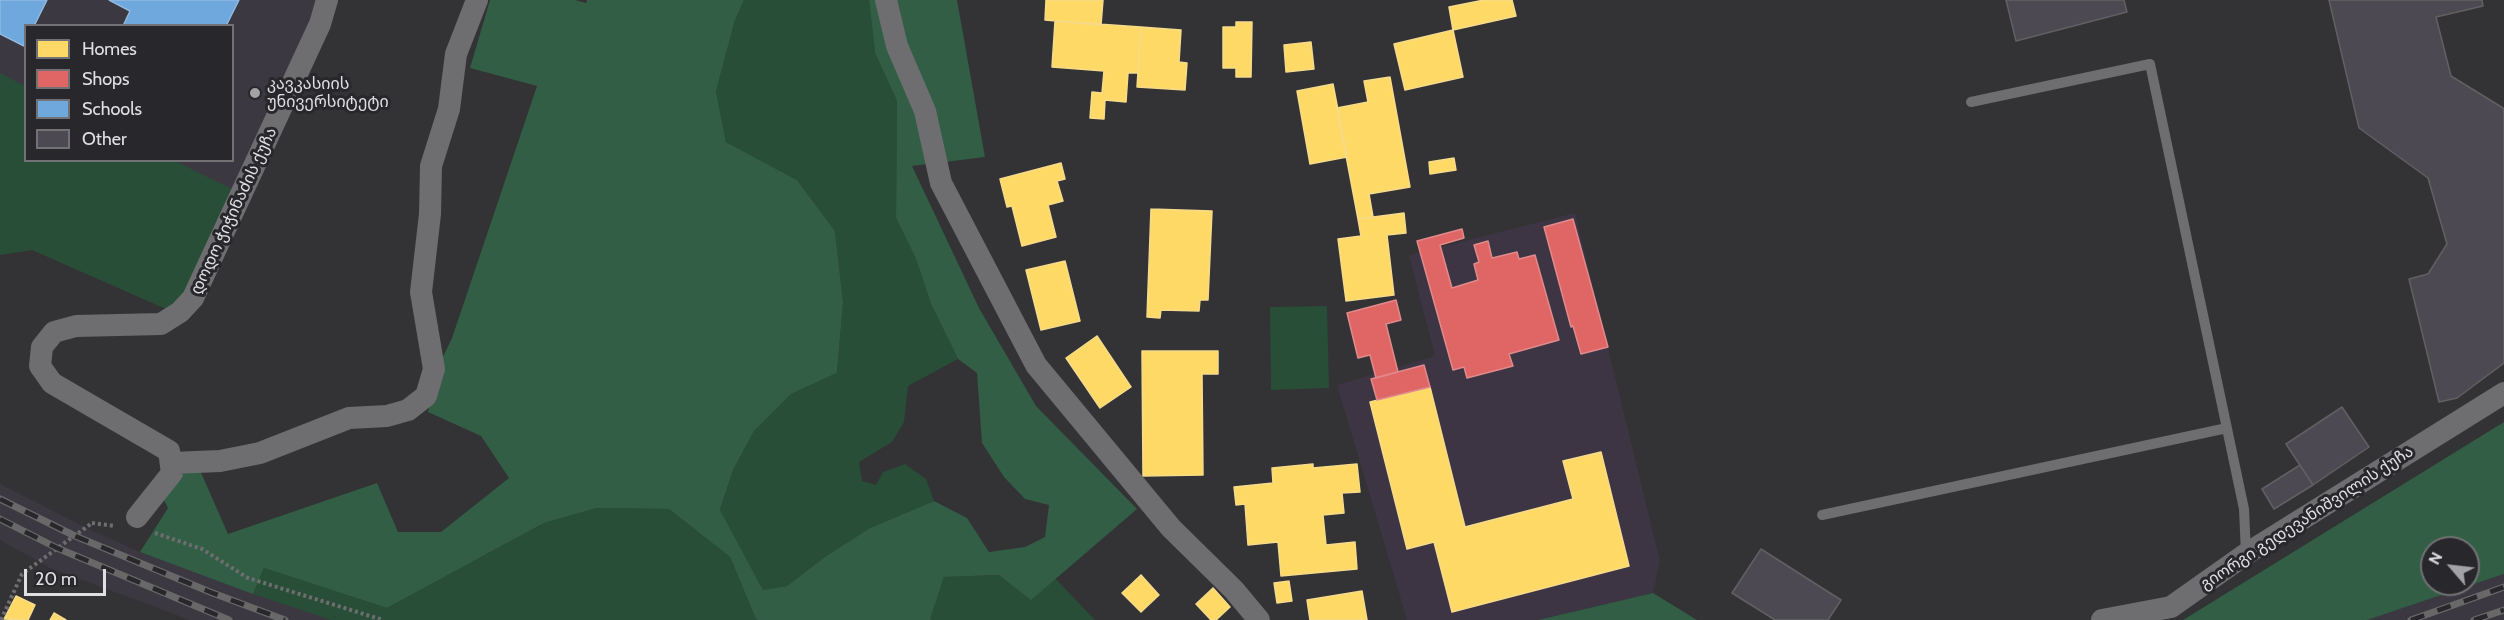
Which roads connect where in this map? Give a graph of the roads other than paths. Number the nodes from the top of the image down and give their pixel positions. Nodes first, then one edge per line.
1 (327, 0) edge
2 (477, 0) edge
3 (886, 0) edge
4 (1971, 102) dead end
5 (2504, 393) edge
6 (2226, 428) junction
7 (172, 463) junction
8 (1822, 515) dead end
9 (138, 525) road end
10 (2246, 554) junction
11 (1259, 620) edge
12 (2102, 620) edge

1 - 7 street, დოდო ჭიჭინაძის ქუჩა
2 - 7 street
3 - 11 street
4 - 6 lane
5 - 10 street, გიორგი გედევანიშვილის ქუჩა
6 - 8 lane
6 - 10 lane
7 - 9 street
10 - 12 street, გიორგი გედევანიშვილის ქუჩა

